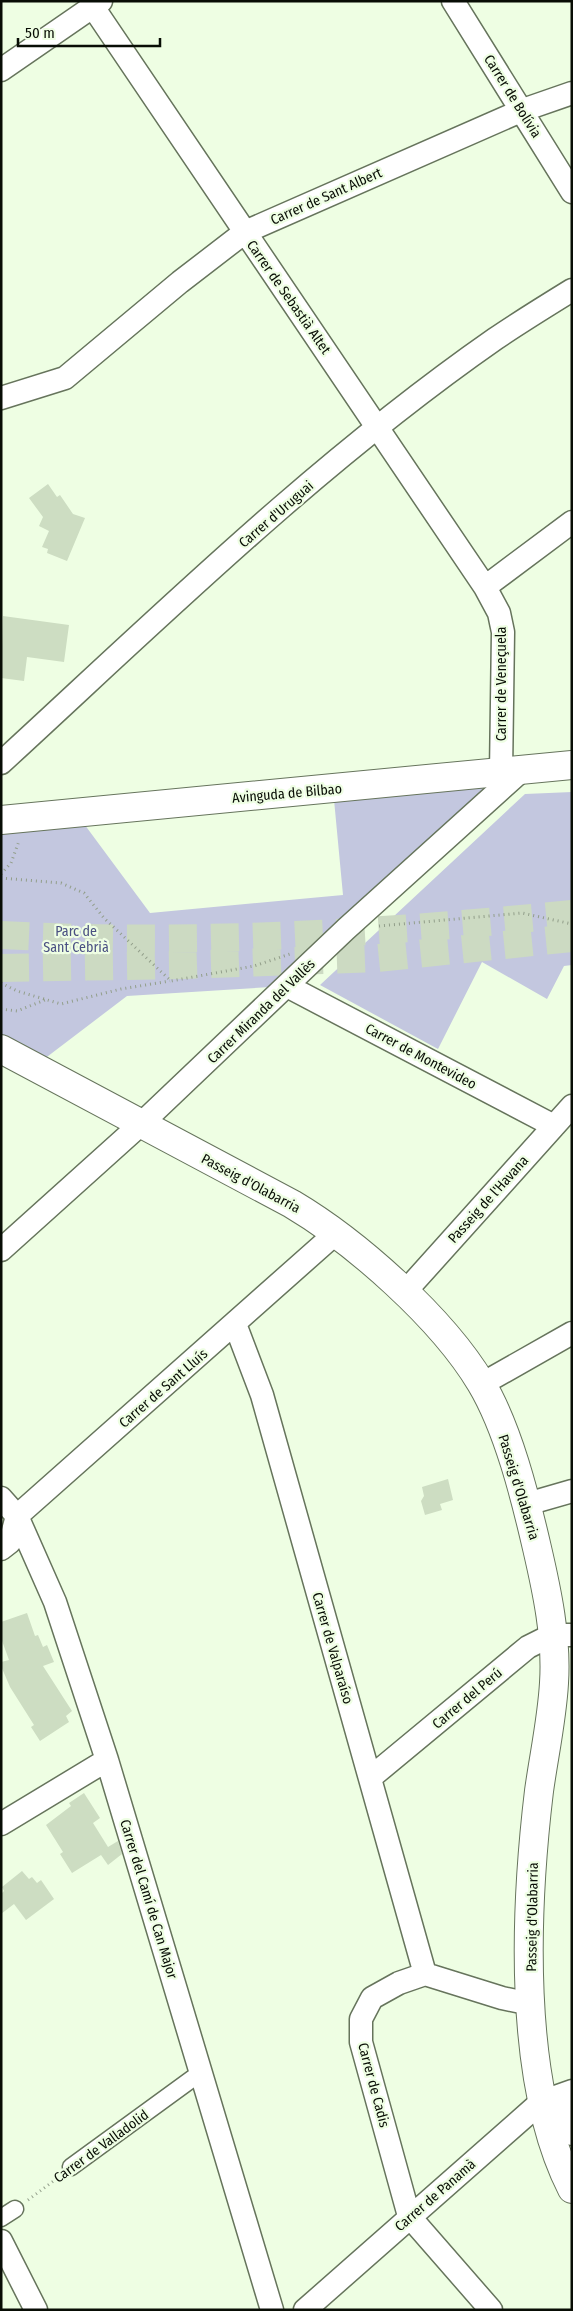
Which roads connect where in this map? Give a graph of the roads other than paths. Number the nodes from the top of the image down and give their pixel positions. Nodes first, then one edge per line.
1 (453, 1) edge
2 (97, 4) edge
3 (1, 70) edge
4 (572, 93) edge
5 (522, 110) junction
6 (572, 192) edge
7 (245, 232) junction
8 (572, 290) edge
9 (1, 398) edge
10 (379, 427) junction
11 (572, 522) edge
12 (485, 588) junction
13 (1, 763) edge
14 (572, 765) edge
15 (511, 772) junction
16 (9, 819) edge
17 (288, 986) junction
18 (1, 1049) edge
19 (572, 1106) edge
20 (141, 1124) junction
21 (554, 1126) junction
22 (336, 1233) junction
23 (1, 1250) edge
24 (404, 1293) junction
25 (235, 1324) junction
26 (572, 1333) edge
27 (482, 1384) junction
28 (572, 1491) edge
29 (1, 1498) edge
30 (528, 1504) junction
31 (17, 1516) junction
32 (1, 1549) edge
33 (562, 1635) edge
34 (108, 1760) junction
35 (370, 1778) junction
36 (1, 1824) edge
37 (425, 1974) junction
38 (531, 2004) junction
39 (200, 2073) junction
40 (560, 2096) edge
41 (572, 2134) edge
42 (72, 2167) road end
43 (570, 2184) edge
44 (409, 2216) junction
45 (1, 2241) edge
46 (36, 2310) edge
47 (272, 2310) edge
48 (305, 2310) edge
49 (492, 2310) edge

1 - 5 street, Carrer de Bolívia
2 - 3 street
2 - 7 street, Carrer de Sebastià Altet
4 - 5 street, Carrer de Sant Albert
5 - 6 street, Carrer de Bolívia
5 - 7 street, Carrer de Sant Albert
7 - 9 street, Carrer de Sant Albert
7 - 10 street, Carrer de Sebastià Altet
8 - 10 street, Carrer d'Uruguai
10 - 12 street, Carrer de Sebastià Altet
10 - 13 street, Carrer d'Uruguai
11 - 12 street
12 - 15 street, Carrer de Veneçuela
14 - 15 main road, Avinguda de Bilbao
15 - 16 main road, Avinguda de Bilbao
15 - 17 street, Carrer Miranda del Vallès
17 - 20 street, Carrer Miranda del Vallès
17 - 21 street, Carrer de Montevideo
18 - 20 main road, Passeig d'Olabarria
19 - 21 street, Passeig de l'Havana
20 - 22 main road, Passeig d'Olabarria
20 - 23 street, Carrer Miranda del Vallès
21 - 24 street, Passeig de l'Havana
22 - 24 main road, Passeig d'Olabarria
22 - 25 street, Carrer de Sant Lluís
24 - 27 main road, Passeig d'Olabarria
25 - 31 street, Carrer de Sant Lluís
25 - 35 street, Carrer de Valparaíso
26 - 27 street
27 - 30 main road, Passeig d'Olabarria
28 - 30 street
29 - 31 street, Carrer del Camí de Can Major
30 - 33 main road, Passeig d'Olabarria
31 - 32 street
31 - 34 street, Carrer del Camí de Can Major
33 - 35 street, Carrer del Perú
33 - 38 main road, Passeig d'Olabarria
34 - 36 street
34 - 39 street, Carrer del Camí de Can Major
35 - 37 street, Carrer de Valparaíso
37 - 38 street
37 - 44 street, Carrer de Cadis
38 - 40 main road, Passeig d'Olabarria
39 - 42 street, Carrer de Valladolid
39 - 47 street, Carrer del Camí de Can Major
40 - 41 street, Passeig d'Olabarria
40 - 43 main road, Passeig d'Olabarria
40 - 44 street, Carrer de Panamà
44 - 48 street, Carrer de Panamà
44 - 49 street, Carrer de Cadis
45 - 46 street

